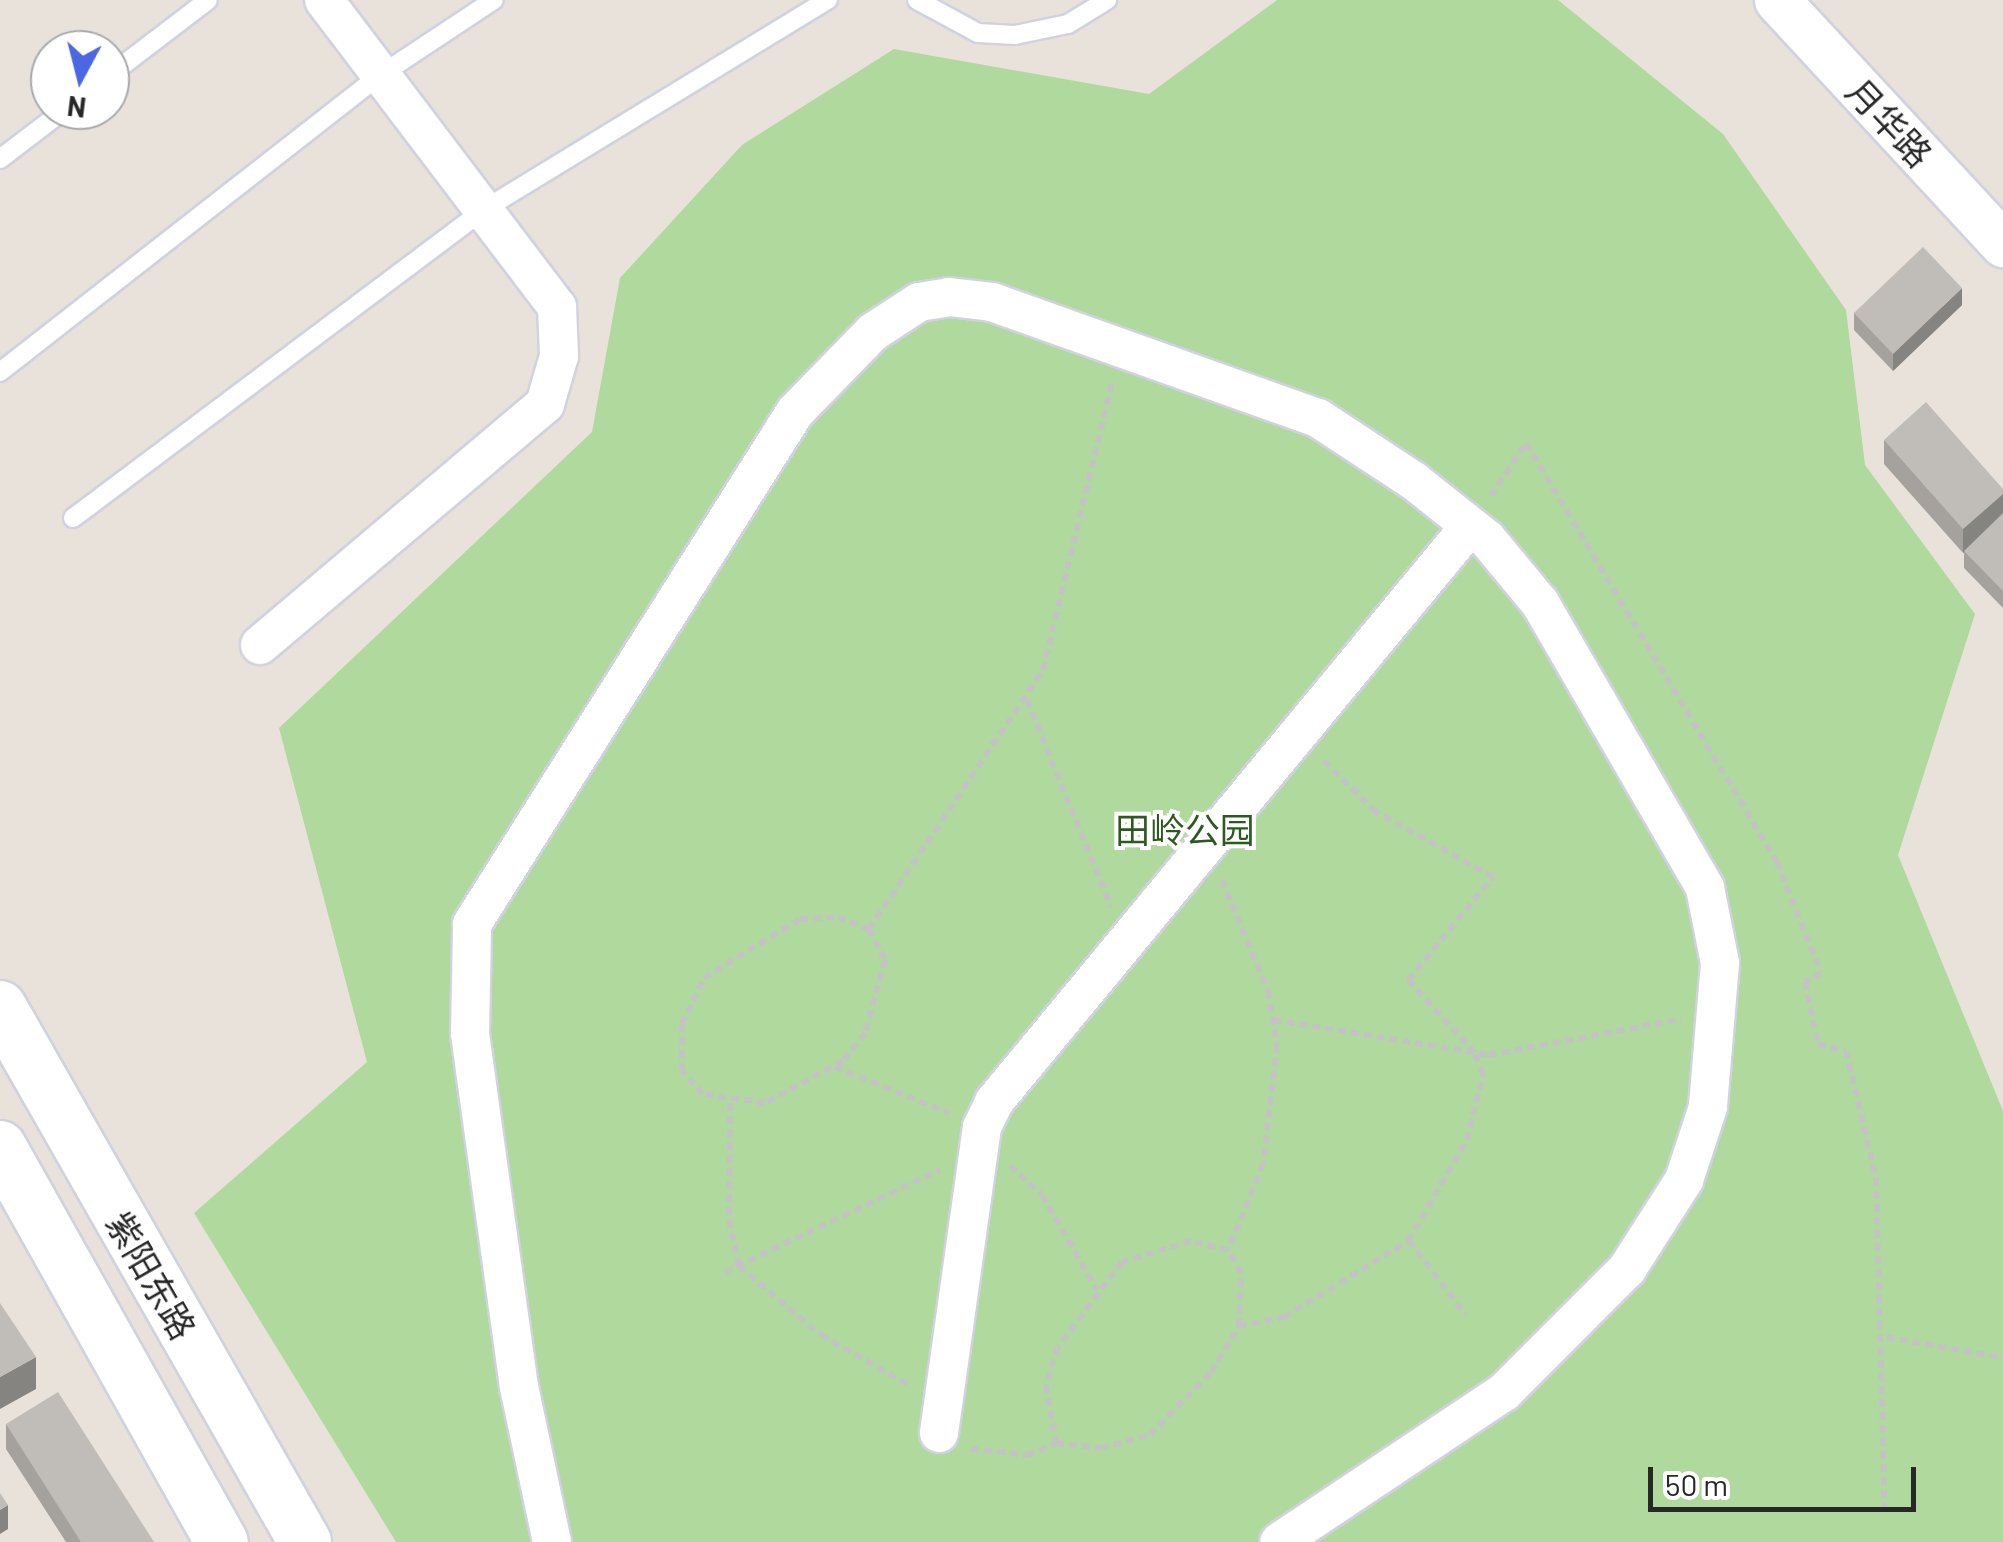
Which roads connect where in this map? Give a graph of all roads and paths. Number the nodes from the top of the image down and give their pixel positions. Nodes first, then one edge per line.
1 (208, 0) edge
2 (324, 0) edge
3 (494, 0) edge
4 (828, 0) edge
5 (916, 0) edge
6 (1107, 0) edge
7 (1776, 0) edge
8 (130, 60) edge
9 (382, 74) junction
10 (38, 130) edge
11 (0, 159) edge
12 (484, 209) junction
13 (2003, 244) edge
14 (1117, 351) junction
15 (0, 372) edge
16 (73, 518) dead end
17 (1470, 526) junction
18 (260, 645) dead end
19 (1027, 700) junction
20 (1298, 735) junction
21 (1204, 848) junction
22 (868, 929) junction
23 (1124, 945) junction
24 (0, 1007) edge
25 (1720, 1010) junction
26 (1274, 1020) junction
27 (1476, 1053) junction
28 (834, 1067) junction
29 (730, 1103) junction
30 (981, 1139) junction
31 (0, 1147) edge
32 (1408, 1240) junction
33 (1228, 1250) junction
34 (739, 1266) junction
35 (725, 1272) dead end
36 (1097, 1290) junction
37 (1466, 1314) dead end
38 (1239, 1326) junction
39 (1887, 1337) dead end
40 (2003, 1358) edge
41 (939, 1432) junction
42 (1056, 1443) junction
43 (222, 1542) edge
44 (305, 1542) edge
45 (552, 1542) edge
46 (1279, 1542) edge

1 - 8 lane
2 - 9 street
3 - 9 lane
4 - 12 lane
5 - 6 lane
7 - 13 street, 月华路
9 - 12 street
9 - 15 lane
10 - 11 lane
12 - 16 lane
12 - 18 street
14 - 17 street
14 - 19 path
14 - 45 street
17 - 20 street
17 - 25 street
19 - 22 path
19 - 23 path
20 - 21 street
20 - 27 path
21 - 23 street
21 - 26 path
22 - 28 path
22 - 29 path
23 - 30 street
24 - 44 main road, 紫阳东路
25 - 27 path
25 - 46 street
26 - 27 path
26 - 33 path
27 - 32 path
28 - 29 path
28 - 30 path
29 - 34 path
30 - 34 path
30 - 36 path
30 - 41 street
31 - 43 main road, 紫阳东路
32 - 37 path
32 - 38 path
33 - 36 path
33 - 38 path
34 - 35 path
34 - 41 path
36 - 42 path
38 - 42 path
39 - 40 path
41 - 42 path

